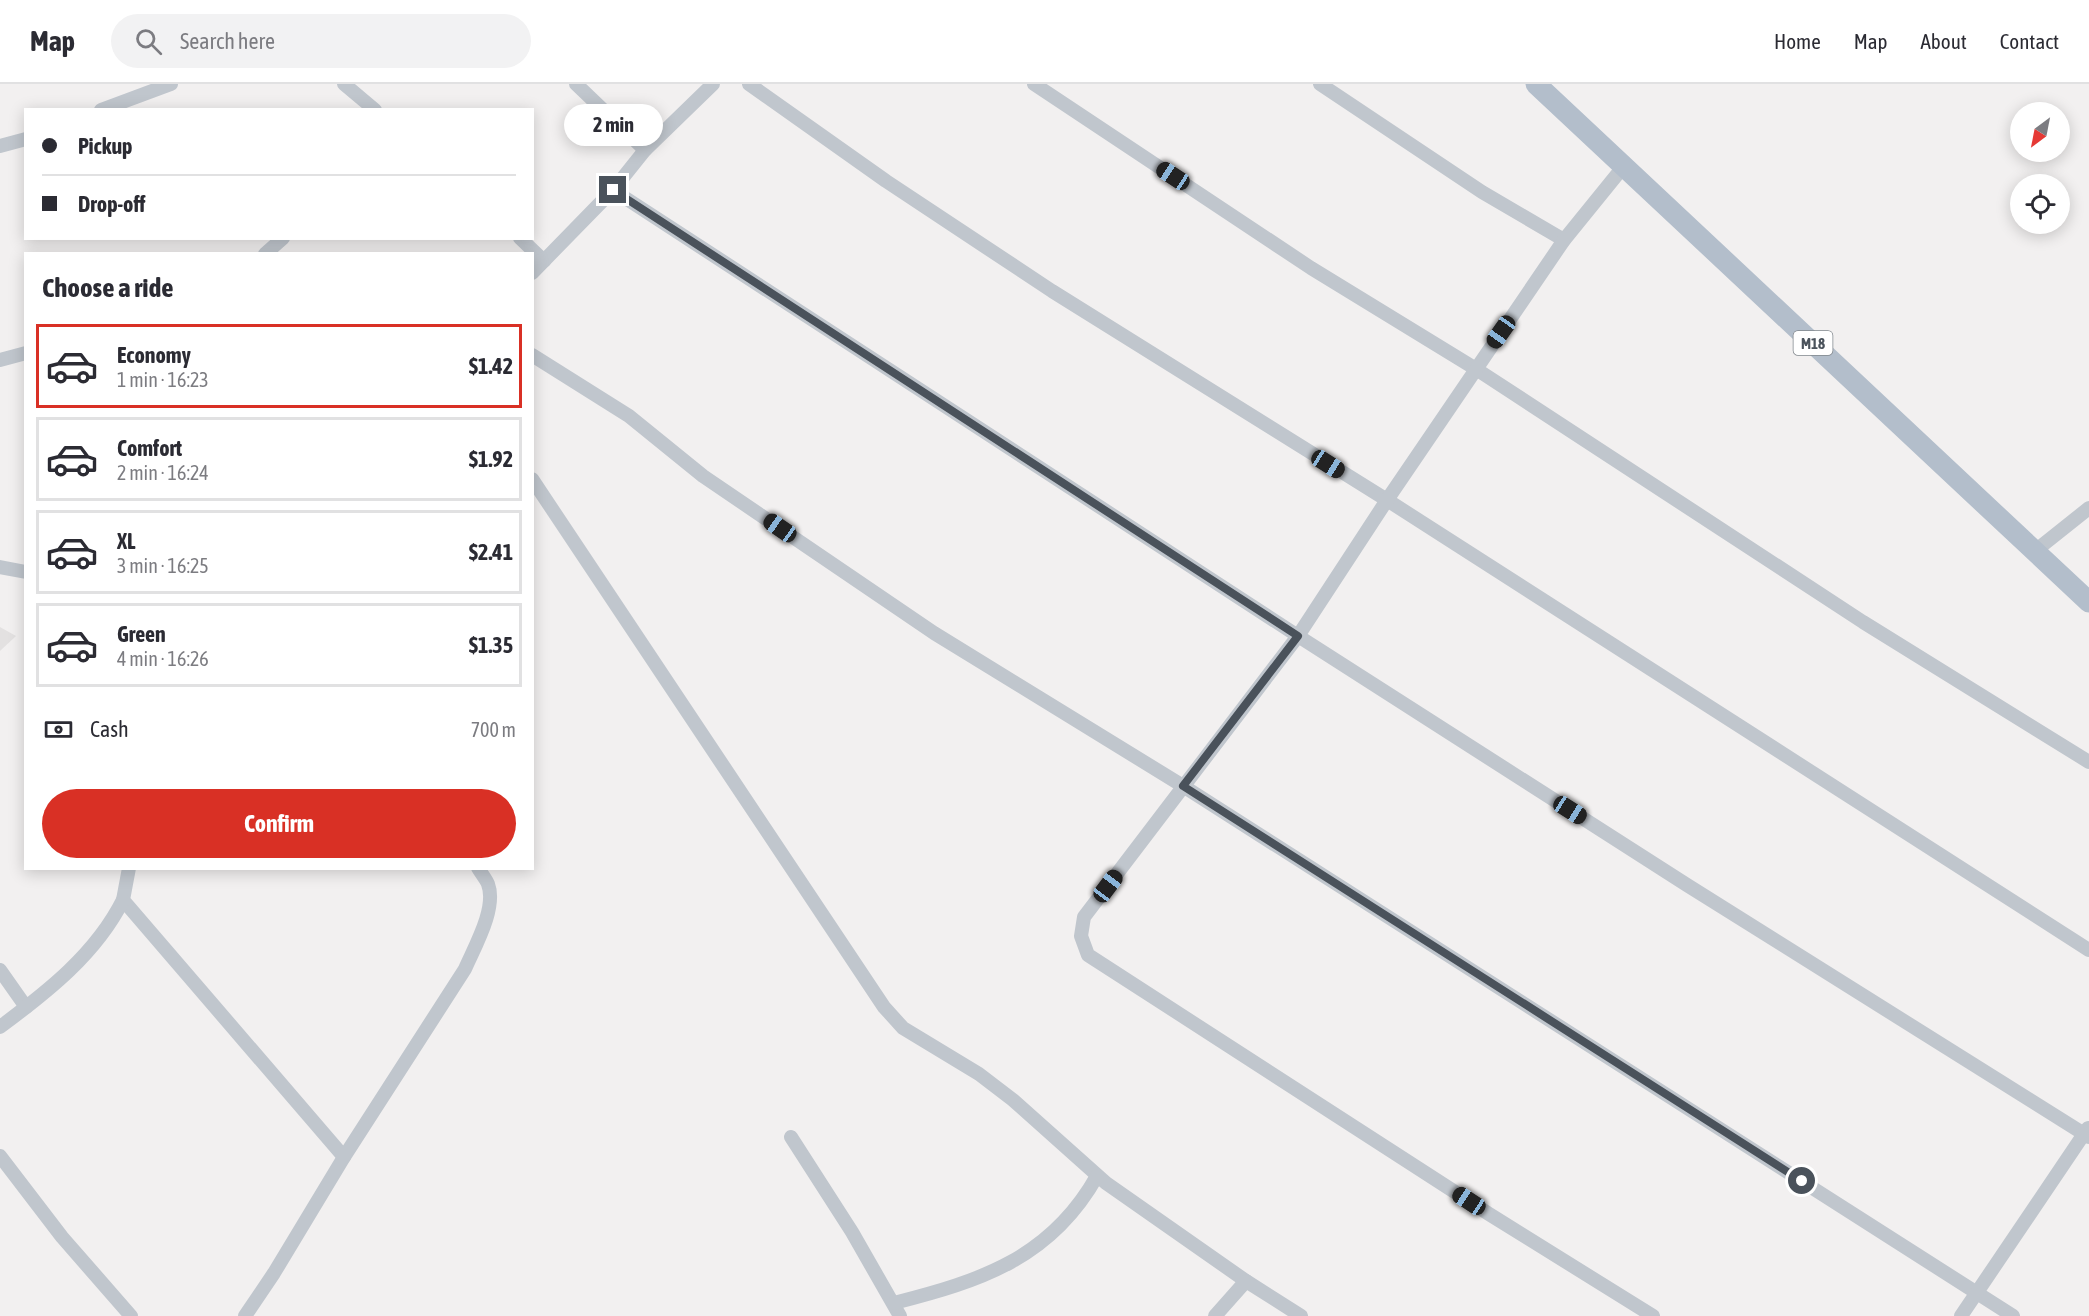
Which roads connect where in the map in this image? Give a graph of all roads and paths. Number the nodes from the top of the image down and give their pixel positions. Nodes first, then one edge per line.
1 (344, 84) edge
2 (576, 84) edge
3 (712, 84) edge
4 (748, 84) edge
5 (1034, 84) edge
6 (1320, 84) edge
7 (1536, 84) edge
8 (170, 85) edge
9 (106, 108) edge
10 (373, 108) edge
11 (24, 140) edge
12 (0, 146) edge
13 (645, 150) junction
14 (1624, 166) junction
15 (613, 190) junction
16 (282, 240) edge
17 (522, 240) edge
18 (1564, 240) junction
19 (267, 252) edge
20 (544, 261) junction
21 (534, 271) edge
22 (24, 354) edge
23 (534, 356) edge
24 (0, 360) edge
25 (1476, 369) junction
26 (534, 482) edge
27 (1387, 500) junction
28 (2089, 508) edge
29 (2035, 551) junction
30 (0, 567) edge
31 (24, 572) edge
32 (2089, 602) edge
33 (1298, 636) junction
34 (2089, 762) edge
35 (1183, 786) junction
36 (129, 870) edge
37 (479, 870) edge
38 (123, 900) junction
39 (2089, 950) edge
40 (0, 970) edge
41 (26, 1007) junction
42 (0, 1027) edge
43 (2087, 1132) edge
44 (791, 1137) dead end
45 (0, 1156) edge
46 (344, 1156) junction
47 (1097, 1176) junction
48 (1246, 1281) junction
49 (1976, 1293) junction
50 (894, 1303) junction
51 (131, 1316) edge
52 (245, 1316) edge
53 (900, 1316) edge
54 (1215, 1316) edge
55 (1301, 1316) edge
56 (1653, 1316) edge
57 (1961, 1316) edge
58 (2013, 1316) edge

1 - 10 street
2 - 13 street
3 - 13 street
4 - 27 street
5 - 25 street
6 - 18 street
7 - 14 main road, M18
8 - 9 street
11 - 12 street
13 - 15 street
14 - 18 street
14 - 29 main road, M18
15 - 20 street
15 - 33 street
16 - 19 street
17 - 20 street
18 - 25 street
20 - 21 street
22 - 24 street
23 - 35 street
25 - 27 street
25 - 34 street
26 - 47 street
27 - 33 street
27 - 39 street
28 - 29 street
29 - 32 main road, M18
30 - 31 street
33 - 35 street
33 - 43 street
35 - 49 street
35 - 56 street
36 - 38 street
37 - 46 street
38 - 41 street
38 - 46 street
40 - 41 street
41 - 42 street
43 - 49 street
44 - 50 street
45 - 51 street
46 - 52 street
47 - 48 street
47 - 50 street
48 - 54 street
48 - 55 street
49 - 57 street
49 - 58 street
50 - 53 street

